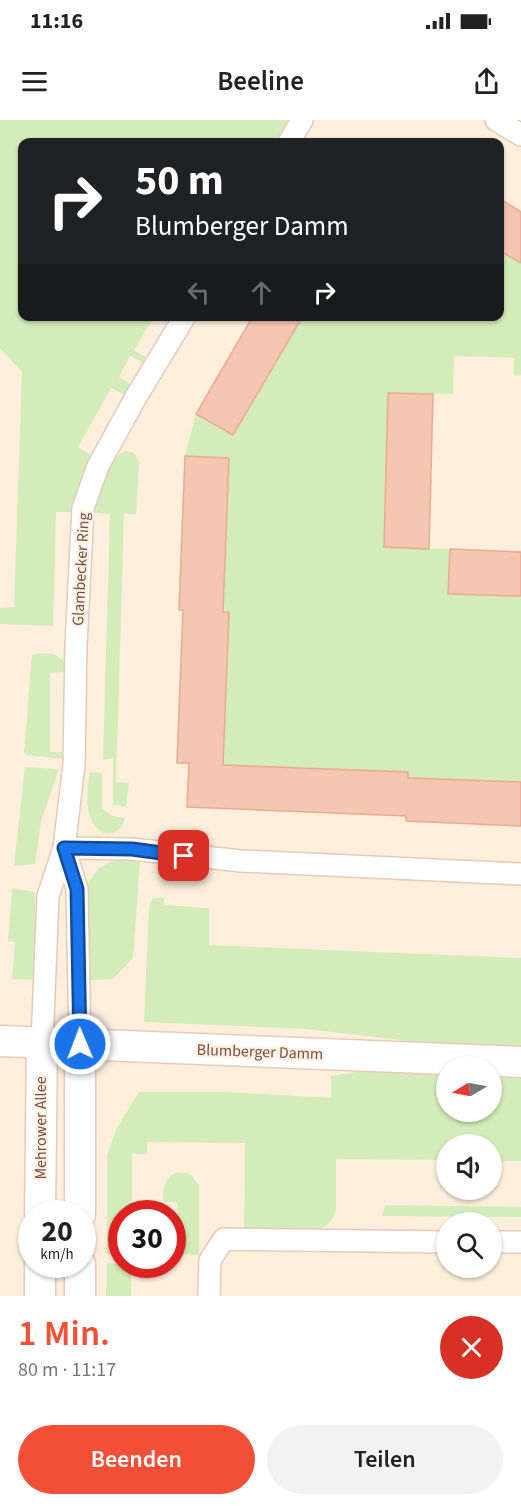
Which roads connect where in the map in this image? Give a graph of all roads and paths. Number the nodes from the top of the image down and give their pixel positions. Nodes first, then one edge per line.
1 (302, 120) edge
2 (496, 120) edge
3 (521, 135) edge
4 (291, 138) edge
5 (182, 321) edge
6 (64, 848) junction
7 (521, 874) edge
8 (0, 1041) edge
9 (42, 1042) junction
10 (80, 1044) junction
11 (521, 1062) edge
12 (40, 1200) edge
13 (80, 1200) edge
14 (436, 1242) edge
15 (502, 1242) edge
16 (521, 1242) edge
17 (40, 1278) edge
18 (80, 1278) edge
19 (40, 1296) edge
20 (80, 1296) edge
21 (210, 1296) edge

1 - 4 street
2 - 3 street
5 - 6 street, Glambecker Ring
6 - 7 street
6 - 9 street, Glambecker Ring
6 - 10 street, Glambecker Ring
8 - 9 main road, Blumberger Damm
9 - 10 main road, Blumberger Damm
9 - 12 main road, Mehrower Allee
10 - 11 main road, Blumberger Damm
10 - 13 main road
14 - 21 street
15 - 16 street
17 - 19 main road
18 - 20 main road

